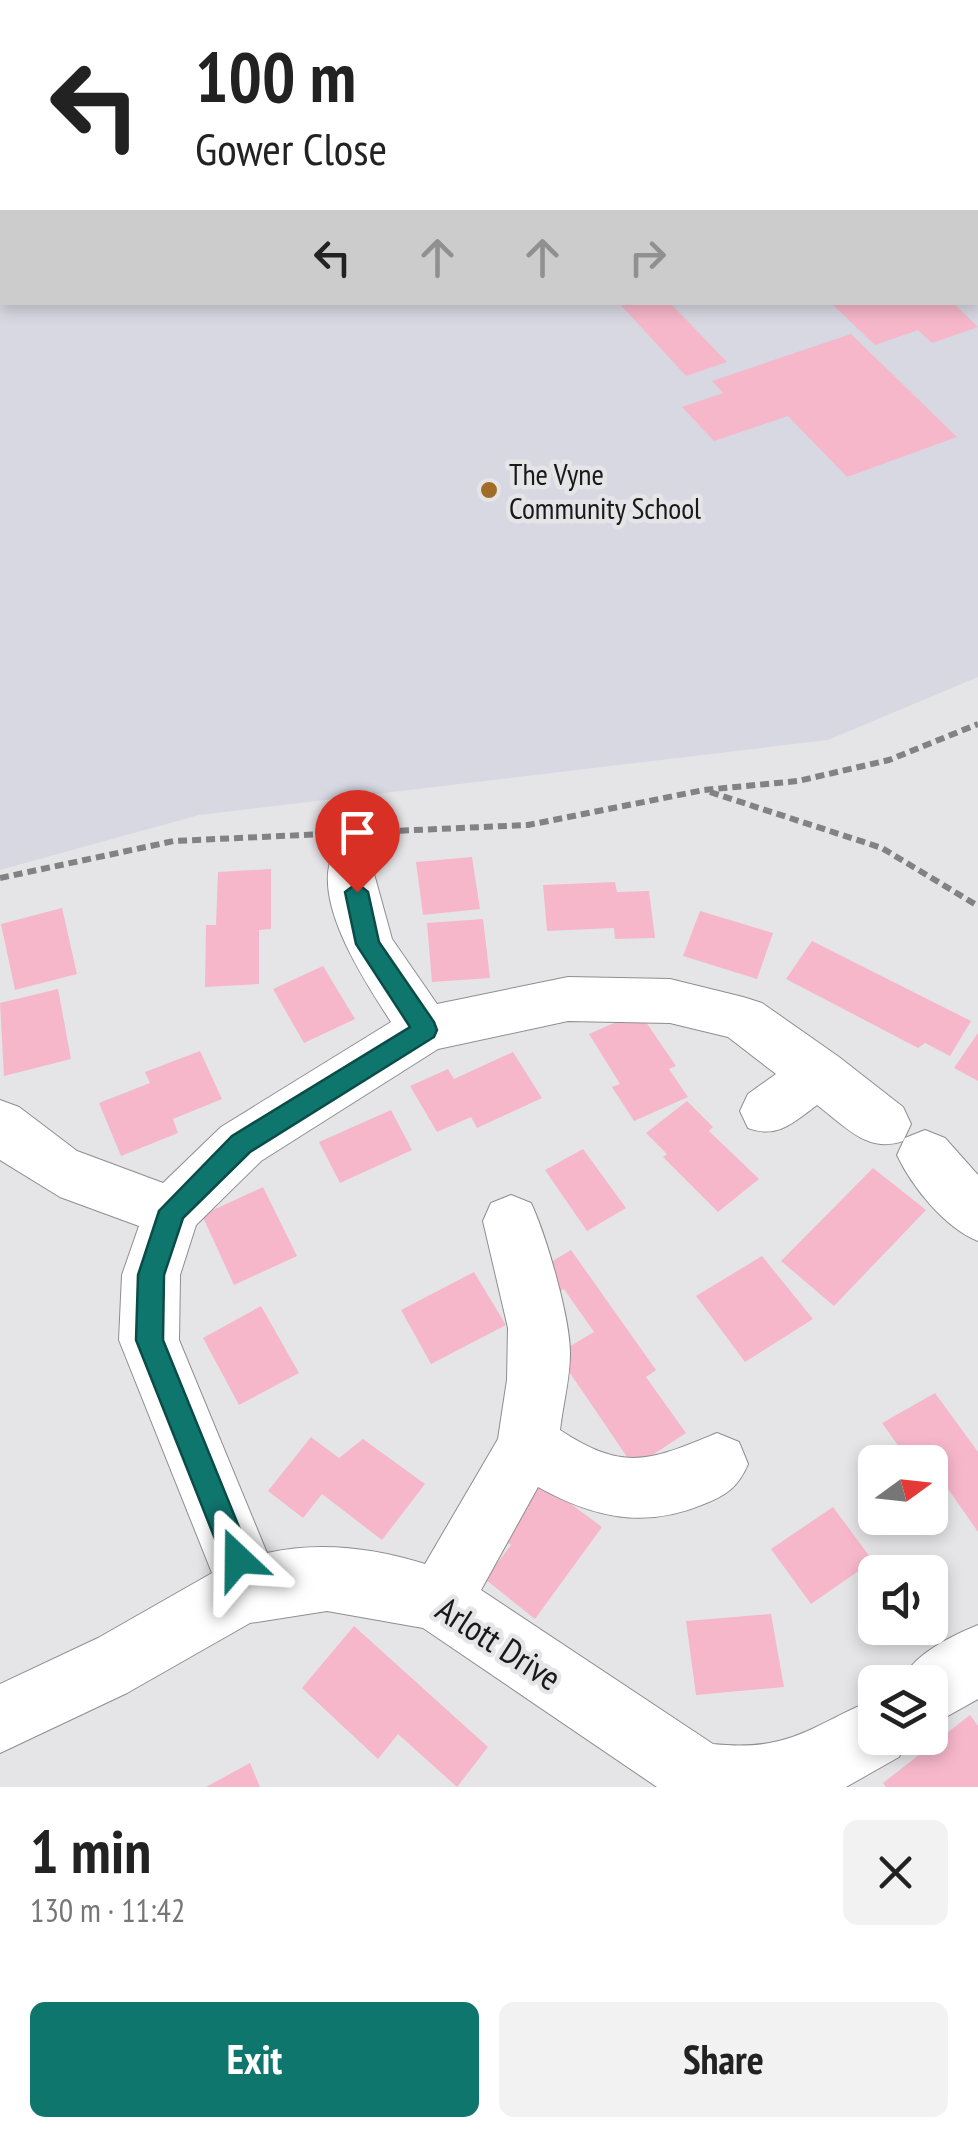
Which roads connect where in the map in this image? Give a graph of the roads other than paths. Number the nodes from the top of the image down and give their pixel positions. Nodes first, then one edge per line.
1 (353, 844) road end
2 (425, 1030) junction
3 (820, 1073) junction
4 (766, 1112) dead end
5 (5, 1139) edge
6 (172, 1211) junction
7 (978, 1215) edge
8 (511, 1221) dead end
9 (528, 1445) junction
10 (717, 1464) dead end
11 (250, 1589) junction
12 (440, 1601) junction
13 (978, 1658) edge
14 (948, 1680) edge
15 (0, 1719) edge
16 (858, 1746) edge
17 (733, 1786) edge

1 - 2 street
2 - 3 street
2 - 6 street
3 - 4 street
3 - 7 street
5 - 6 street
6 - 11 street
8 - 9 street
9 - 10 street
9 - 12 street
11 - 12 street, Arlott Drive
11 - 15 street, Arlott Drive
12 - 17 street, Arlott Drive
13 - 14 street
16 - 17 street, Arlott Drive

